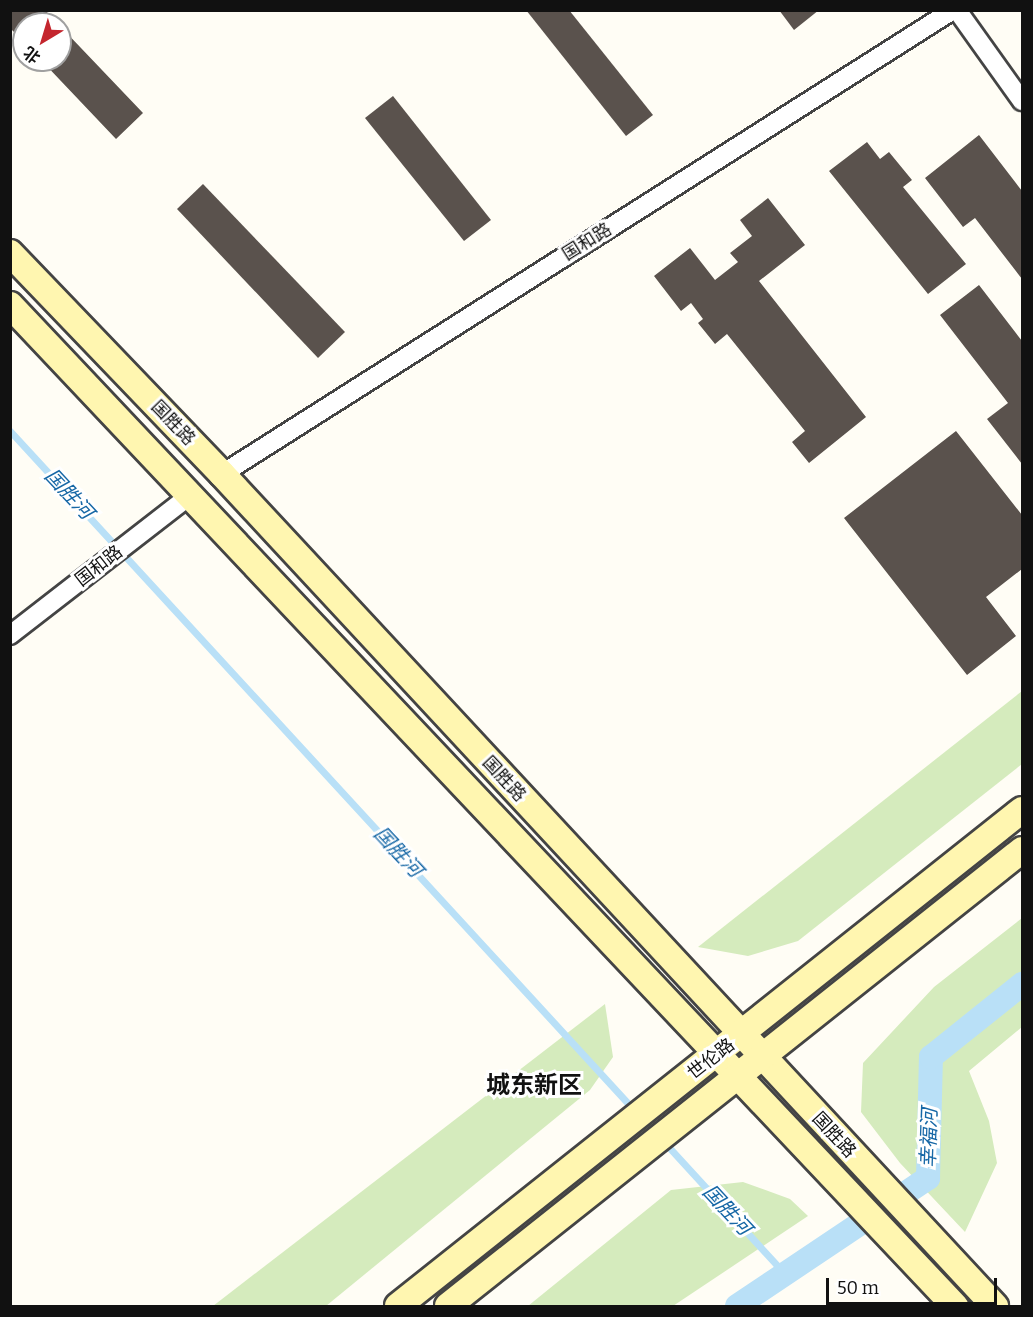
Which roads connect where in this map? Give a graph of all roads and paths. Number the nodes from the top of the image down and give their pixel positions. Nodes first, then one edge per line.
1 (955, 10) edge
2 (1023, 101) edge
3 (10, 253) edge
4 (10, 305) edge
5 (222, 474) junction
6 (188, 497) junction
7 (10, 636) edge
8 (1023, 810) edge
9 (1023, 850) edge
10 (741, 1035) junction
11 (717, 1053) junction
12 (763, 1059) junction
13 (739, 1078) junction
14 (398, 1306) edge
15 (448, 1306) edge
16 (955, 1306) edge
17 (995, 1306) edge

1 - 2 street
1 - 5 street, 国和路
3 - 5 street, 国胜路
4 - 6 street, 国胜路
5 - 10 street, 国胜路
6 - 7 street, 国和路
6 - 11 street, 国胜路
8 - 10 street, 世伦路
9 - 12 street, 世伦路
10 - 11 street, 世伦路
10 - 12 street, 国胜路
11 - 13 street, 国胜路
11 - 14 street, 世伦路
12 - 13 street, 世伦路
12 - 17 street, 国胜路
13 - 15 street, 世伦路
13 - 16 street, 国胜路

